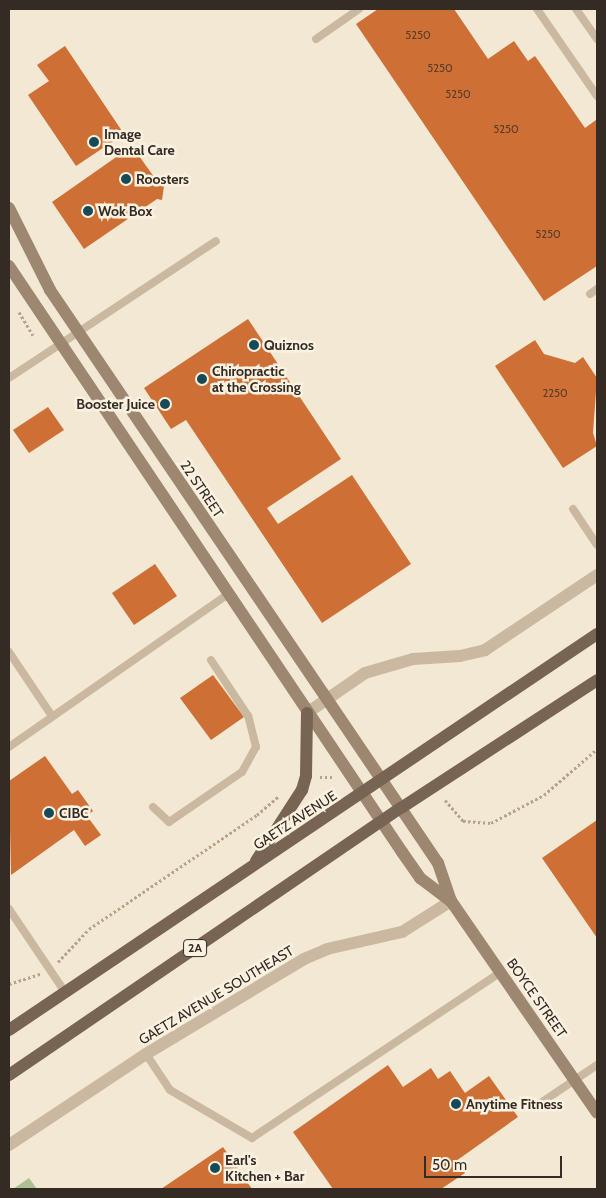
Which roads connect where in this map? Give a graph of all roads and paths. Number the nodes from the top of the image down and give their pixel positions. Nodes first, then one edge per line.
1 (359, 9) edge
2 (537, 9) edge
3 (576, 9) edge
4 (316, 39) dead end
5 (597, 39) edge
6 (597, 96) edge
7 (9, 208) edge
8 (216, 241) dead end
9 (9, 266) edge
10 (17, 308) dead end
11 (79, 333) junction
12 (33, 335) dead end
13 (59, 345) junction
14 (9, 378) edge
15 (573, 509) dead end
16 (597, 545) edge
17 (597, 576) edge
18 (228, 595) junction
19 (597, 634) edge
20 (9, 652) edge
21 (211, 660) dead end
22 (597, 680) edge
23 (325, 700) junction
24 (307, 713) junction
25 (52, 716) junction
26 (9, 747) edge
27 (597, 749) edge
28 (336, 776) dead end
29 (320, 777) dead end
30 (382, 780) junction
31 (282, 792) dead end
32 (362, 794) junction
33 (446, 800) dead end
34 (153, 807) dead end
35 (401, 808) junction
36 (381, 822) junction
37 (251, 867) junction
38 (451, 900) junction
39 (9, 909) edge
40 (66, 957) dead end
41 (501, 972) junction
42 (32, 979) dead end
43 (9, 984) edge
44 (65, 992) junction
45 (9, 1030) edge
46 (146, 1054) junction
47 (597, 1065) edge
48 (9, 1075) edge
49 (575, 1081) junction
50 (542, 1102) dead end
51 (597, 1113) edge
52 (9, 1145) edge

1 - 4 lane
2 - 6 lane
3 - 5 lane
7 - 11 street, 22 STREET
8 - 11 lane
9 - 13 street
10 - 12 path
11 - 13 lane
11 - 23 street, 22 STREET
13 - 14 lane
13 - 18 street
15 - 16 lane
17 - 23 street
18 - 24 street
18 - 25 lane
19 - 30 main road, GAETZ AVENUE
20 - 25 lane
21 - 34 lane
22 - 35 main road, 2A
23 - 24 street
23 - 30 street, 22 STREET
24 - 32 street
24 - 37 main road
25 - 26 lane
27 - 33 path
28 - 29 path
30 - 32 main road, GAETZ AVENUE
30 - 35 street, BOYCE STREET
31 - 40 path
32 - 36 street, BOYCE STREET
32 - 37 main road, GAETZ AVENUE
35 - 36 main road, 2A
35 - 38 street, BOYCE STREET
36 - 38 street, BOYCE STREET
36 - 48 main road, 2A
37 - 44 main road, GAETZ AVENUE
38 - 41 street, BOYCE STREET
38 - 46 street, GAETZ AVENUE SOUTHEAST
39 - 44 lane
41 - 46 lane
41 - 49 street, BOYCE STREET
42 - 43 path
44 - 45 main road, GAETZ AVENUE
46 - 52 street, GAETZ AVENUE SOUTHEAST
47 - 49 lane
49 - 50 lane
49 - 51 street, BOYCE STREET

